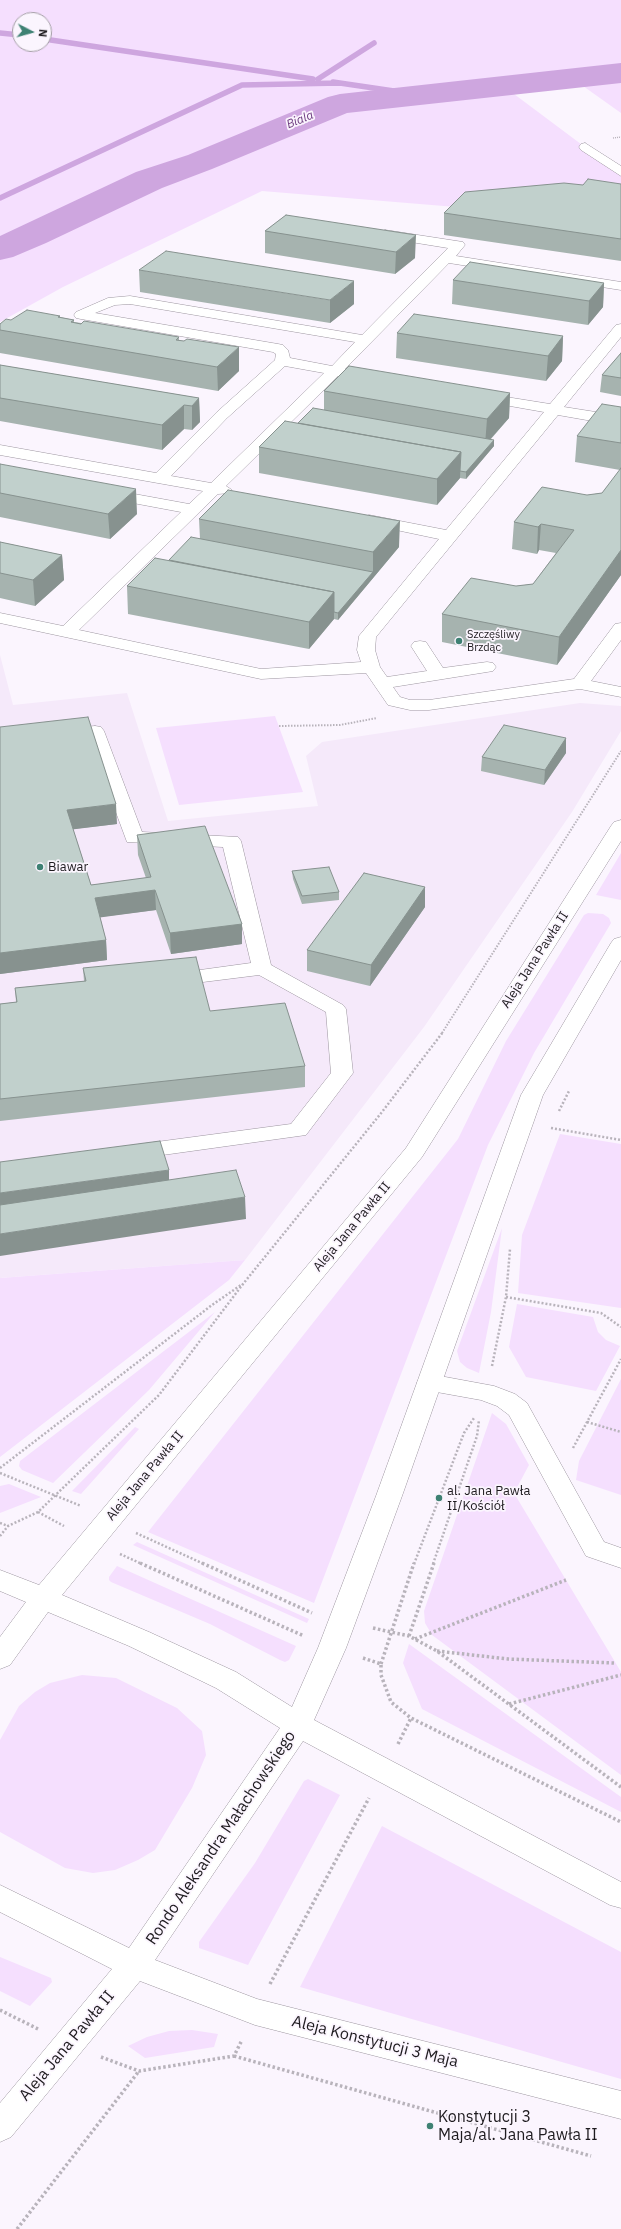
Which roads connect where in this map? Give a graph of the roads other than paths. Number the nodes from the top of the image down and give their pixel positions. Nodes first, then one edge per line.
1 (586, 147) dead end
2 (621, 172) edge
3 (385, 234) edge
4 (446, 258) junction
5 (621, 286) edge
6 (621, 328) edge
7 (367, 340) junction
8 (282, 361) junction
9 (335, 371) junction
10 (390, 381) edge
11 (468, 395) edge
12 (555, 410) junction
13 (621, 421) edge
14 (0, 450) edge
15 (159, 479) junction
16 (213, 488) junction
17 (92, 491) edge
18 (236, 493) edge
19 (191, 509) junction
20 (350, 516) edge
21 (450, 536) junction
22 (0, 618) edge
23 (621, 628) edge
24 (67, 632) junction
25 (420, 646) dead end
26 (372, 667) junction
27 (487, 667) dead end
28 (438, 674) junction
29 (382, 683) junction
30 (580, 684) junction
31 (621, 692) edge
32 (47, 736) edge
33 (621, 826) edge
34 (621, 943) edge
35 (262, 968) junction
36 (154, 983) edge
37 (111, 1155) edge
38 (429, 1383) junction
39 (621, 1558) edge
40 (0, 1580) edge
41 (43, 1599) junction
42 (0, 1658) edge
43 (298, 1725) junction
44 (621, 1896) edge
45 (0, 1898) edge
46 (134, 1964) junction
47 (621, 2105) edge
48 (0, 2127) edge

1 - 2 street
3 - 4 street
4 - 5 street
4 - 7 street
6 - 12 street
7 - 8 street
7 - 9 street
8 - 9 street
8 - 15 street
9 - 10 street
9 - 16 street
11 - 12 street
12 - 13 street
12 - 21 street
14 - 15 street
15 - 16 street
16 - 18 street
16 - 19 street
17 - 19 street
19 - 24 street
20 - 21 street
21 - 26 street
22 - 24 street
23 - 30 street
24 - 26 street
25 - 28 street
26 - 29 street
27 - 28 street
28 - 29 street
29 - 30 street
30 - 31 street
32 - 35 street
33 - 41 street, Aleja Jana Pawła II
34 - 38 street
35 - 36 street
35 - 37 street
38 - 39 street
38 - 43 street
40 - 41 street, Rondo Aleksandra Małachowskiego
41 - 42 street
41 - 43 street, Rondo Aleksandra Małachowskiego
43 - 44 street
43 - 46 street, Rondo Aleksandra Małachowskiego
45 - 46 street
46 - 47 street, Aleja Konstytucji 3 Maja
46 - 48 street, Aleja Jana Pawła II

